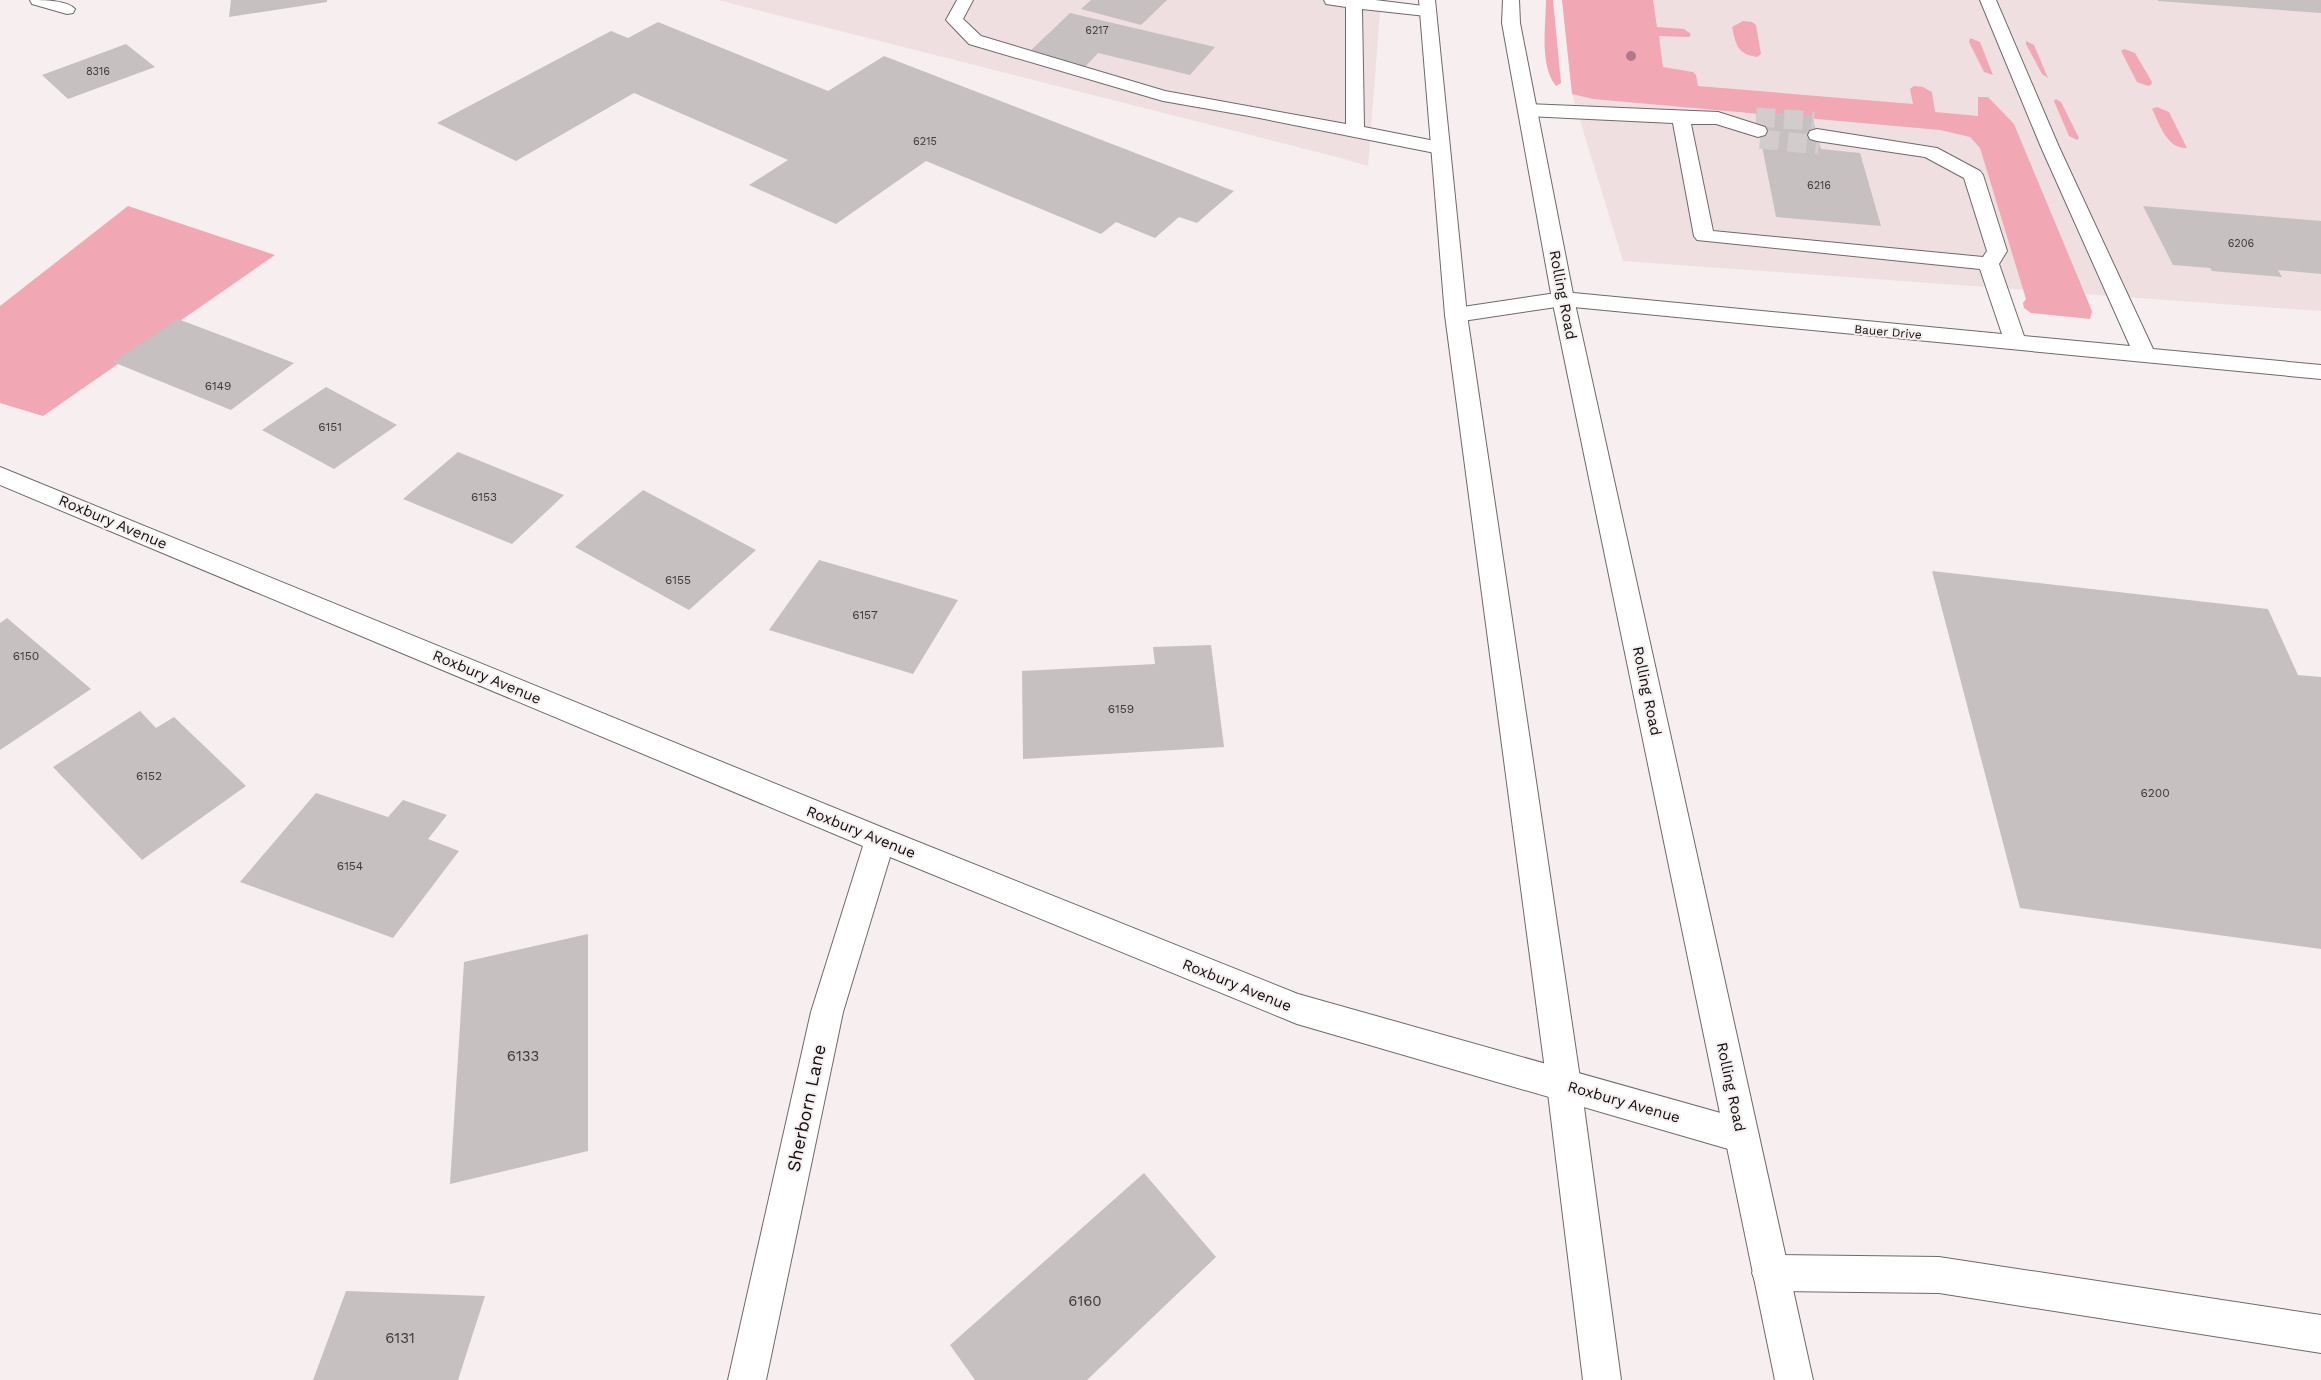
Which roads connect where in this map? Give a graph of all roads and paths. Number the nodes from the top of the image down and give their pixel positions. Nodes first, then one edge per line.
1 (38, 0) edge
2 (965, 0) edge
3 (1332, 0) edge
4 (1511, 0) edge
5 (1988, 0) edge
6 (1354, 1) edge
7 (1427, 6) edge
8 (67, 9) dead end
9 (1527, 110) junction
10 (1681, 118) junction
11 (1758, 129) tunnel mouth
12 (1354, 131) junction
13 (1816, 134) tunnel mouth
14 (1440, 148) junction
15 (1989, 264) junction
16 (1563, 299) junction
17 (1456, 315) junction
18 (2016, 344) junction
19 (2145, 356) junction
20 (2321, 372) edge
21 (0, 475) edge
22 (880, 840) junction
23 (1564, 1085) junction
24 (1742, 1136) junction
25 (1770, 1273) junction
26 (2321, 1334) edge
27 (747, 1380) edge
28 (1602, 1380) edge
29 (1794, 1380) edge

1 - 8 main road
2 - 12 main road
3 - 6 main road
4 - 9 main road, Rolling Road
5 - 19 main road
6 - 7 main road
6 - 12 main road
7 - 14 main road
9 - 10 main road
9 - 16 main road, Rolling Road
10 - 11 main road
10 - 15 main road
12 - 14 main road
13 - 15 main road
14 - 17 main road
15 - 18 main road
16 - 17 main road, Bauer Drive
16 - 18 main road, Bauer Drive
16 - 24 main road, Rolling Road
17 - 23 main road
18 - 19 main road, Bauer Drive
19 - 20 main road, Bauer Drive
21 - 22 main road, Roxbury Avenue
22 - 23 main road, Roxbury Avenue
22 - 27 main road, Sherborn Lane
23 - 24 main road, Roxbury Avenue
23 - 28 main road
24 - 25 main road, Rolling Road
25 - 26 main road
25 - 29 main road, Rolling Road

